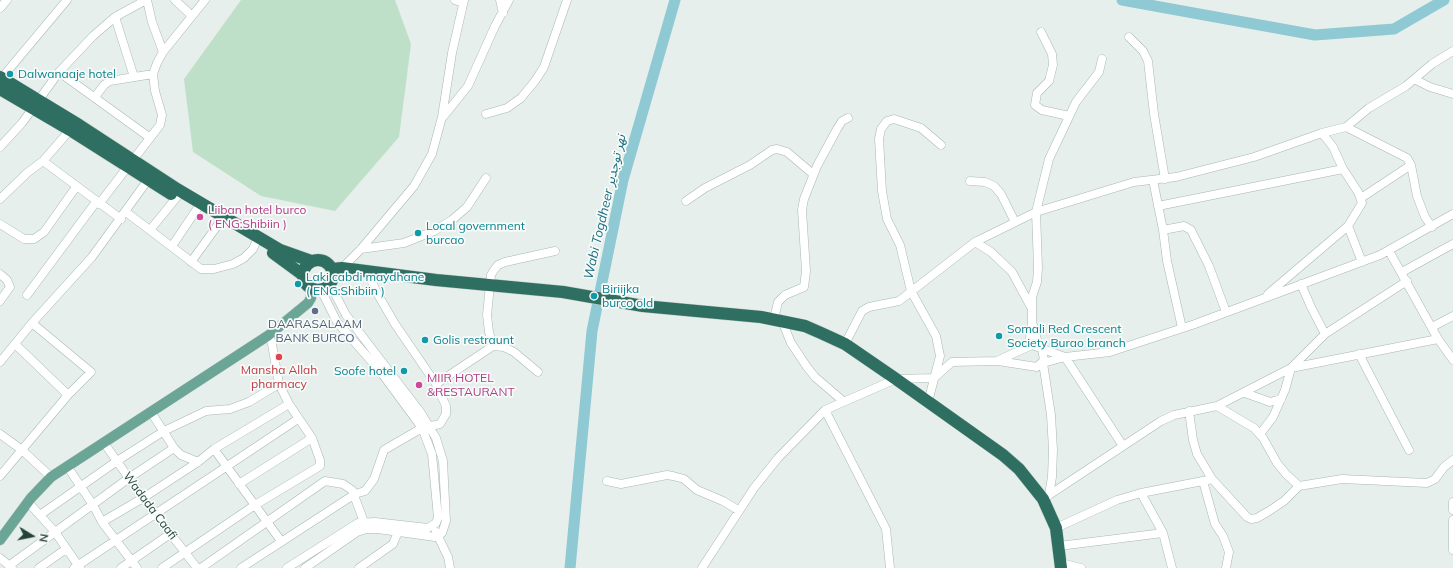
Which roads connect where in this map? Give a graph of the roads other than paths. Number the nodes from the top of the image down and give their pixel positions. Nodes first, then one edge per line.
1 (7, 0) edge
2 (67, 0) edge
3 (147, 0) edge
4 (175, 0) edge
5 (205, 0) edge
6 (500, 0) edge
7 (509, 0) edge
8 (567, 0) edge
9 (461, 1) edge
10 (0, 8) edge
11 (503, 12) junction
12 (192, 16) junction
13 (115, 17) junction
14 (1042, 32) dead end
15 (1129, 37) dead end
16 (1453, 51) edge
17 (163, 52) junction
18 (1102, 58) dead end
19 (59, 72) junction
20 (153, 74) junction
21 (134, 77) junction
22 (1416, 80) junction
23 (1, 81) edge
24 (1453, 94) edge
25 (95, 97) junction
26 (36, 104) junction
27 (486, 114) dead end
28 (1069, 116) junction
29 (442, 117) junction
30 (848, 118) dead end
31 (1346, 127) junction
32 (70, 130) junction
33 (1322, 133) junction
34 (149, 137) junction
35 (941, 145) dead end
36 (0, 147) edge
37 (43, 161) junction
38 (130, 163) junction
39 (1411, 165) junction
40 (1343, 169) junction
41 (813, 174) junction
42 (151, 176) junction
43 (486, 178) dead end
44 (1165, 179) junction
45 (1153, 180) junction
46 (970, 181) dead end
47 (76, 187) junction
48 (177, 197) junction
49 (1361, 198) junction
50 (0, 199) edge
51 (686, 201) dead end
52 (98, 203) junction
53 (1158, 206) junction
54 (197, 209) junction
55 (1036, 212) junction
56 (1453, 214) edge
57 (123, 216) junction
58 (220, 222) junction
59 (1015, 222) junction
60 (0, 224) edge
61 (1348, 226) junction
62 (1432, 227) junction
63 (150, 230) junction
64 (1163, 230) junction
65 (256, 242) junction
66 (975, 242) junction
67 (1453, 244) edge
68 (172, 246) junction
69 (361, 249) junction
70 (555, 251) dead end
71 (1389, 251) junction
72 (312, 261) junction
73 (191, 262) junction
74 (1362, 262) junction
75 (337, 268) junction
76 (367, 271) junction
77 (1402, 272) junction
78 (0, 274) edge
79 (303, 275) junction
80 (1407, 281) junction
81 (1301, 284) junction
82 (490, 285) junction
83 (321, 287) junction
84 (911, 291) junction
85 (27, 295) dead end
86 (1264, 298) junction
87 (0, 301) edge
88 (1032, 310) junction
89 (1226, 312) junction
90 (346, 315) junction
91 (1453, 316) edge
92 (778, 320) junction
93 (337, 322) junction
94 (1032, 322) junction
95 (32, 323) junction
96 (1432, 327) junction
97 (1182, 328) junction
98 (1325, 334) junction
99 (269, 335) junction
100 (1438, 339) junction
101 (15, 344) junction
102 (845, 344) junction
103 (493, 346) junction
104 (1027, 347) junction
105 (1041, 348) junction
106 (1359, 354) junction
107 (1065, 357) junction
108 (1453, 360) edge
109 (998, 361) junction
110 (0, 362) edge
111 (1043, 363) junction
112 (1026, 365) junction
113 (1291, 368) junction
114 (383, 369) junction
115 (538, 372) dead end
116 (934, 378) junction
117 (896, 379) junction
118 (279, 384) junction
119 (436, 384) junction
120 (1245, 393) junction
121 (68, 395) junction
122 (1281, 399) junction
123 (843, 401) junction
124 (928, 402) junction
125 (289, 404) junction
126 (1217, 406) junction
127 (825, 410) junction
128 (1189, 411) junction
129 (151, 412) junction
130 (298, 419) junction
131 (426, 428) junction
132 (164, 431) junction
133 (0, 434) edge
134 (1260, 434) junction
135 (312, 438) junction
136 (104, 443) junction
137 (1123, 446) junction
138 (174, 448) junction
139 (214, 449) junction
140 (22, 450) junction
141 (1409, 450) dead end
142 (1453, 460) edge
143 (117, 461) junction
144 (198, 462) junction
145 (67, 466) junction
146 (227, 467) junction
147 (0, 476) edge
148 (51, 477) junction
149 (128, 478) junction
150 (1207, 480) junction
151 (607, 481) dead end
152 (239, 484) junction
153 (81, 486) junction
154 (1299, 486) junction
155 (1140, 493) junction
156 (355, 494) junction
157 (1046, 497) junction
158 (143, 498) junction
159 (28, 502) junction
160 (1453, 502) edge
161 (93, 504) junction
162 (255, 506) junction
163 (738, 510) junction
164 (1453, 510) edge
165 (155, 514) junction
166 (40, 515) junction
167 (1453, 520) edge
168 (102, 522) junction
169 (266, 522) junction
170 (364, 522) junction
171 (432, 527) junction
172 (399, 528) junction
173 (1056, 528) junction
174 (55, 532) junction
175 (1163, 533) junction
176 (170, 534) junction
177 (439, 536) junction
178 (0, 540) edge
179 (116, 540) junction
180 (281, 541) junction
181 (1060, 546) junction
182 (66, 549) junction
183 (1453, 550) edge
184 (185, 552) junction
185 (0, 558) edge
186 (132, 561) junction
187 (1061, 566) edge
188 (11, 567) edge
189 (77, 567) edge
190 (290, 567) edge
191 (39, 568) edge
192 (122, 568) edge
193 (137, 568) edge
194 (162, 568) edge
195 (197, 568) edge
196 (201, 568) edge
197 (241, 568) edge
198 (305, 568) edge
199 (359, 568) edge
200 (450, 568) edge
201 (702, 568) edge
202 (890, 568) edge
203 (1081, 568) edge
204 (1172, 568) edge
205 (1226, 568) edge

1 - 10 street
2 - 23 street
3 - 13 street
3 - 17 street
4 - 12 street
5 - 12 street
6 - 11 street
7 - 11 street
8 - 27 street
9 - 29 street
11 - 29 street
12 - 17 street
13 - 19 street
13 - 21 street
14 - 28 street
15 - 44 street
16 - 22 street
17 - 20 street
18 - 28 street
19 - 25 street
19 - 26 street
20 - 21 street
20 - 34 street
21 - 25 street
22 - 24 street
22 - 31 street
23 - 26 highway
25 - 34 street
26 - 32 highway
26 - 36 street
26 - 38 highway
28 - 55 street
29 - 69 street
30 - 41 street
31 - 33 street
31 - 39 street
32 - 37 street
32 - 38 highway
33 - 40 street
33 - 44 street
34 - 38 street
35 - 84 street
37 - 47 street
37 - 50 street
38 - 42 highway
38 - 52 street
39 - 49 street
39 - 62 street
40 - 49 street
40 - 53 street
41 - 51 street
41 - 92 street
42 - 48 highway
42 - 57 street
42 - 72 highway
43 - 69 street
44 - 45 street
45 - 53 street
45 - 55 street
46 - 59 street
47 - 52 street
47 - 60 street
48 - 54 highway
48 - 63 street
49 - 61 street
52 - 57 street
52 - 85 street
53 - 64 street
54 - 58 highway
54 - 68 street
55 - 59 street
55 - 88 street
56 - 62 street
57 - 63 street
57 - 95 street
58 - 65 highway
58 - 73 street
59 - 66 street
61 - 74 street
61 - 86 street
62 - 71 street
63 - 68 street
64 - 89 street
64 - 97 street
65 - 73 street
65 - 79 highway
66 - 84 street
66 - 88 street
67 - 77 street
68 - 73 street
69 - 75 street
70 - 82 street
71 - 74 street
71 - 77 street
72 - 75 highway
72 - 79 highway
74 - 81 street
75 - 76 highway
75 - 83 highway
76 - 82 highway
76 - 119 street
77 - 80 street
78 - 87 street
79 - 83 highway
80 - 96 street
80 - 98 street
81 - 86 street
81 - 98 street
82 - 92 highway
82 - 103 street
83 - 90 street
83 - 93 street
83 - 99 main road
84 - 102 street
84 - 116 street
86 - 89 street
88 - 94 street
89 - 97 street
90 - 93 street
90 - 114 street
91 - 96 street
92 - 102 highway
92 - 123 street
93 - 114 street
94 - 104 street
94 - 105 street
95 - 101 street
95 - 121 street
96 - 100 street
97 - 107 street
98 - 113 street
99 - 118 street
99 - 129 main road
100 - 106 street
100 - 108 street
101 - 110 street
101 - 121 street
102 - 117 highway
103 - 115 street
103 - 119 street
104 - 105 street
104 - 109 street
104 - 112 street
105 - 107 street
105 - 111 street
106 - 113 street
106 - 141 street
107 - 111 street
107 - 137 street
109 - 112 street
109 - 116 street
111 - 112 street
111 - 157 street
113 - 120 street
113 - 122 street
114 - 131 street
116 - 117 street
116 - 124 street
117 - 123 street
117 - 124 highway
118 - 125 street
118 - 132 street
119 - 131 street
120 - 122 street
120 - 126 street
121 - 140 street
122 - 134 street
123 - 127 street
124 - 157 highway
125 - 130 street
125 - 139 street
126 - 128 street
126 - 134 street
127 - 163 street
127 - 202 street
128 - 137 street
128 - 150 street
129 - 132 street
129 - 136 main road
130 - 135 street
130 - 146 street
131 - 156 street
131 - 171 street
131 - 177 street
132 - 138 street
132 - 143 street
133 - 140 street
134 - 154 street
135 - 152 street
135 - 162 street
136 - 143 street, Wadada Caafi
136 - 145 main road
137 - 157 street
138 - 144 street
138 - 149 street
139 - 144 street
139 - 146 street
140 - 147 street
140 - 148 street
142 - 154 street
143 - 149 street, Wadada Caafi
143 - 153 street
144 - 158 street
145 - 148 main road
145 - 153 street
146 - 152 street
146 - 165 street
148 - 159 main road
149 - 158 street, Wadada Caafi
149 - 161 street
150 - 154 street
150 - 155 street
150 - 205 street
151 - 163 street
152 - 162 street
153 - 161 street
153 - 166 street
155 - 173 street
155 - 175 street
156 - 169 street
156 - 170 street
156 - 180 street
157 - 173 highway
158 - 165 street, Wadada Caafi
158 - 168 street
159 - 166 street
159 - 178 main road
160 - 164 street
161 - 168 street
161 - 174 street
162 - 169 street
162 - 184 street
163 - 201 street
165 - 176 street, Wadada Caafi
165 - 179 street
166 - 174 street
167 - 183 street
168 - 179 street
169 - 180 street
169 - 196 street
170 - 172 street
170 - 190 street
171 - 172 street
171 - 177 street
172 - 177 street
172 - 198 street
172 - 199 street
173 - 181 highway
174 - 182 street
174 - 188 street
175 - 181 street
175 - 204 street
176 - 184 street, Wadada Caafi
176 - 186 street
177 - 200 street
179 - 186 street
179 - 189 street
180 - 197 street
181 - 187 highway
182 - 189 street
182 - 191 street
184 - 194 street
184 - 195 street, Wadada Caafi
185 - 188 street
186 - 192 street
186 - 193 street
187 - 203 street

